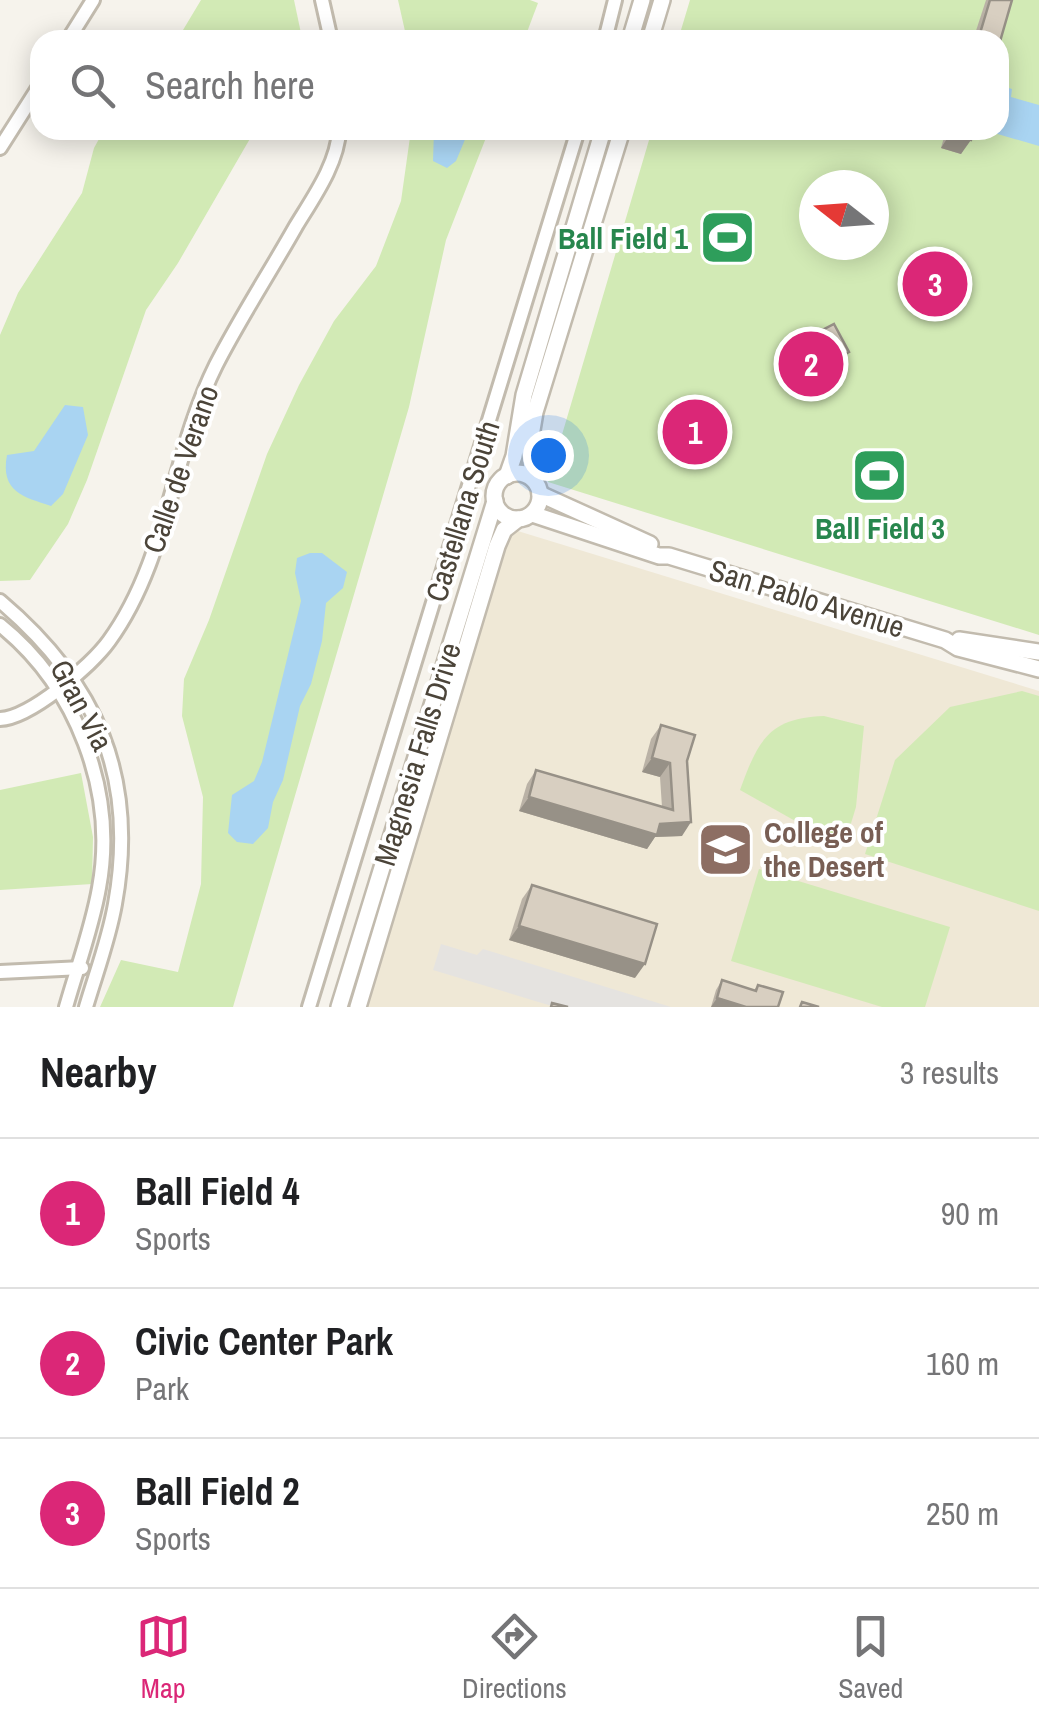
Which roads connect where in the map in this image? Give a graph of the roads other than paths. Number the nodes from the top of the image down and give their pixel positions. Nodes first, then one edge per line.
1 (93, 0) edge
2 (322, 0) edge
3 (642, 0) edge
4 (662, 0) edge
5 (74, 30) edge
6 (329, 30) edge
7 (633, 30) edge
8 (653, 30) edge
9 (30, 101) edge
10 (338, 140) edge
11 (575, 140) edge
12 (600, 140) edge
13 (619, 140) edge
14 (0, 148) edge
15 (507, 476) junction
16 (537, 487) junction
17 (495, 501) junction
18 (525, 517) junction
19 (669, 556) junction
20 (0, 601) edge
21 (0, 625) edge
22 (945, 640) junction
23 (1039, 652) edge
24 (1039, 668) edge
25 (71, 678) junction
26 (59, 689) junction
27 (0, 720) edge
28 (77, 967) junction
29 (0, 972) edge
30 (96, 972) junction
31 (66, 1007) edge
32 (86, 1007) edge
33 (309, 1007) edge
34 (339, 1007) edge
35 (358, 1007) edge

1 - 5 street
2 - 6 street
3 - 7 street
4 - 8 street
9 - 14 street
10 - 25 street, Calle de Verano
11 - 33 street, Castellana South
12 - 15 street
13 - 16 street
15 - 16 street
15 - 17 street
16 - 18 street
16 - 19 street, San Pablo Avenue
17 - 18 street
17 - 34 street, Magnesia Falls Drive
18 - 19 street, San Pablo Avenue
18 - 35 street, Magnesia Falls Drive
19 - 22 street, San Pablo Avenue
20 - 25 street, Gran Via
21 - 26 street, Gran Via
22 - 23 street, San Pablo Avenue
22 - 24 street, San Pablo Avenue
25 - 26 street, Calle de Verano
25 - 30 street, Gran Via
26 - 27 street, Calle de Verano
26 - 28 street, Gran Via
28 - 29 street
28 - 30 street
28 - 31 street, Gran Via
30 - 32 street, Gran Via

